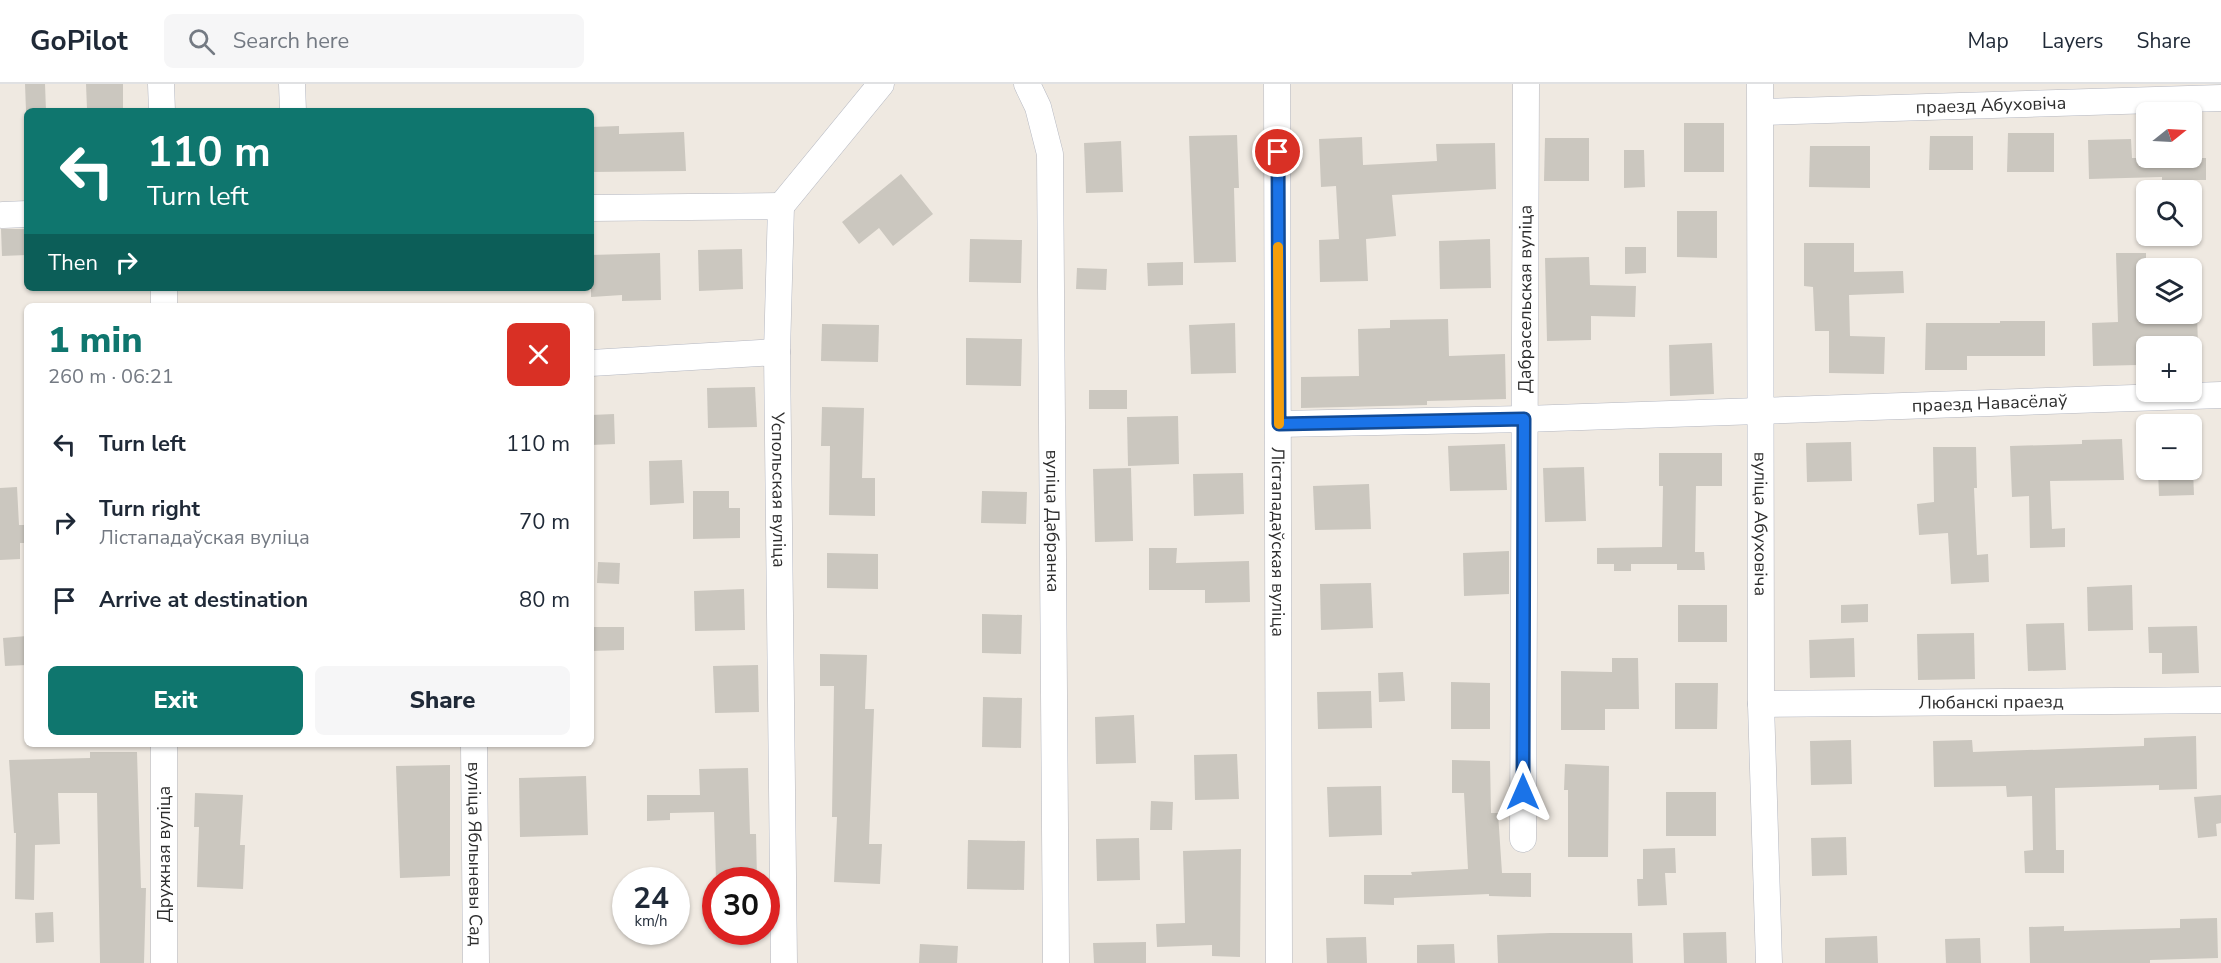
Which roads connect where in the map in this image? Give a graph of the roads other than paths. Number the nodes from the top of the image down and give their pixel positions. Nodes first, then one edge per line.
1 (161, 84) edge
2 (292, 84) edge
3 (881, 84) edge
4 (1028, 84) edge
5 (1277, 84) edge
6 (1526, 84) edge
7 (1760, 84) edge
8 (2221, 98) edge
9 (162, 108) edge
10 (293, 108) edge
11 (1761, 112) junction
12 (781, 206) junction
13 (594, 208) edge
14 (777, 352) junction
15 (594, 363) edge
16 (2221, 396) edge
17 (1759, 410) junction
18 (1524, 419) junction
19 (1279, 424) junction
20 (2221, 700) edge
21 (1761, 704) junction
22 (164, 747) edge
23 (474, 747) edge
24 (1523, 839) dead end
25 (164, 963) edge
26 (476, 963) edge
27 (784, 963) edge
28 (1056, 963) edge
29 (1279, 963) edge
30 (1769, 963) edge

1 - 9 street
2 - 10 street
3 - 12 street
4 - 28 street, вуліца Дабранка
5 - 19 street, Лістападаўская вуліца
6 - 18 street, Дабрасельская вуліца
7 - 11 street, вуліца Абуховіча
8 - 11 street, праезд Абуховіча
11 - 17 street, вуліца Абуховіча
12 - 13 street
12 - 14 street, Успольская вуліца
14 - 15 street
14 - 27 street, Успольская вуліца
16 - 17 street, праезд Навасёлаў
17 - 18 street, праезд Навасёлаў
17 - 21 street, вуліца Абуховіча
18 - 19 street, праезд Навасёлаў
18 - 24 street, Дабрасельская вуліца
19 - 29 street, Лістападаўская вуліца
20 - 21 street, Любанскі праезд
21 - 30 street, вуліца Абуховіча
22 - 25 street, Дружная вуліца
23 - 26 street, вуліца Яблыневы Сад

